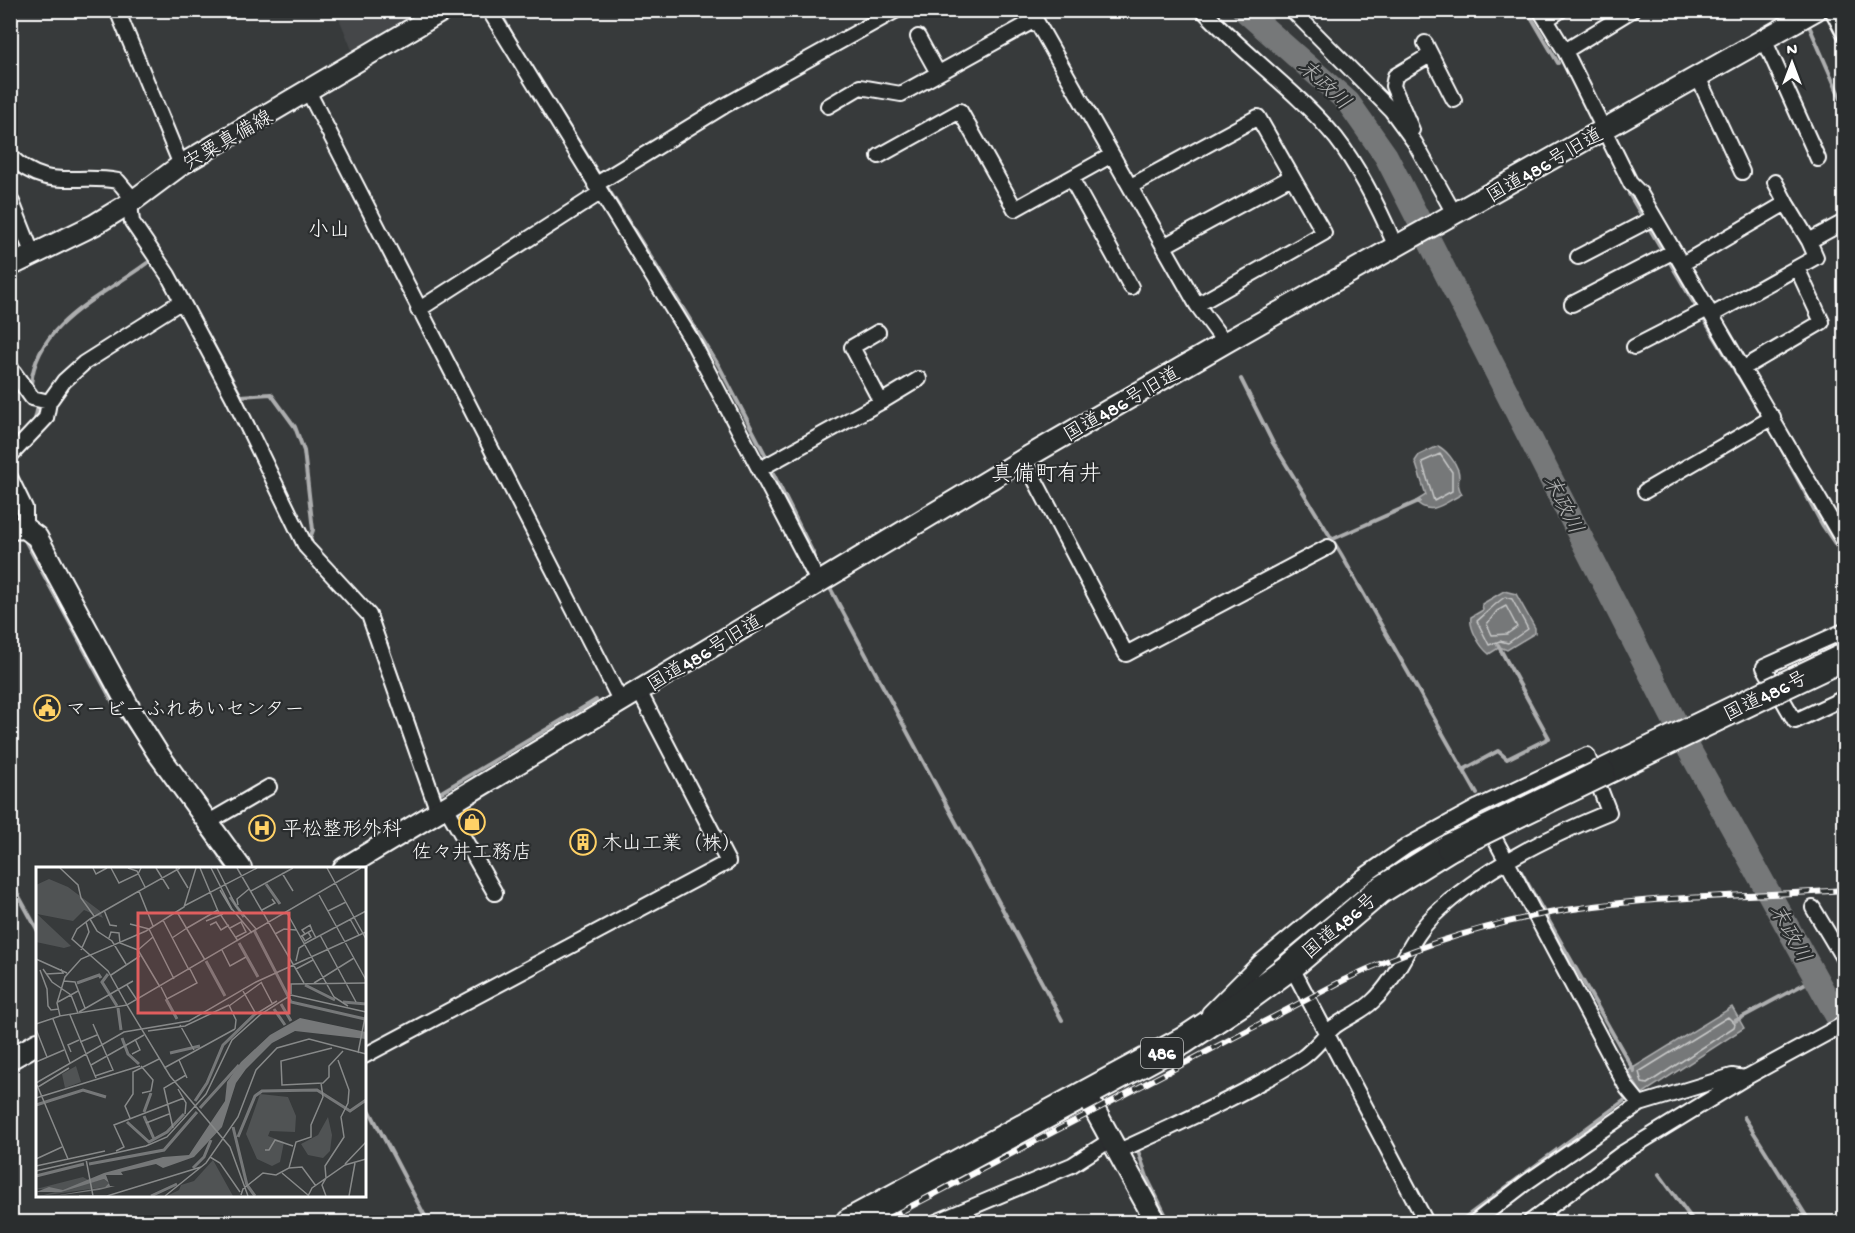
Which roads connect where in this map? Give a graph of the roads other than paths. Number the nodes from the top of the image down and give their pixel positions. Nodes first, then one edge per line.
1 (117, 10) edge
2 (444, 10) edge
3 (489, 10) edge
4 (897, 10) edge
5 (1203, 10) edge
6 (1292, 10) edge
7 (1561, 10) edge
8 (1632, 10) edge
9 (1815, 10) edge
10 (1832, 10) edge
11 (1032, 15) edge
12 (1543, 15) edge
13 (1845, 33) edge
14 (918, 37) dead end
15 (1764, 39) junction
16 (1565, 51) junction
17 (938, 73) junction
18 (1698, 77) junction
19 (308, 92) junction
20 (1454, 100) dead end
21 (828, 106) dead end
22 (1603, 130) junction
23 (1415, 143) junction
24 (1112, 155) junction
25 (10, 156) edge
26 (879, 156) dead end
27 (1818, 159) dead end
28 (182, 165) junction
29 (1742, 172) dead end
30 (1291, 177) junction
31 (1071, 178) junction
32 (1775, 182) dead end
33 (600, 185) junction
34 (1131, 186) junction
35 (132, 201) junction
36 (12, 202) edge
37 (1785, 203) junction
38 (1447, 219) junction
39 (1648, 220) junction
40 (1845, 222) edge
41 (1809, 241) junction
42 (1404, 243) junction
43 (1164, 246) junction
44 (1669, 254) junction
45 (33, 255) junction
46 (1578, 257) dead end
47 (1682, 264) junction
48 (10, 266) edge
49 (1797, 268) junction
50 (1131, 287) dead end
51 (182, 301) junction
52 (1572, 304) dead end
53 (1197, 305) junction
54 (418, 310) junction
55 (1705, 312) junction
56 (878, 332) dead end
57 (1225, 343) junction
58 (1634, 347) dead end
59 (10, 367) edge
60 (1742, 369) junction
61 (919, 379) dead end
62 (49, 402) junction
63 (881, 402) junction
64 (1767, 420) junction
65 (10, 456) edge
66 (1024, 459) junction
67 (766, 466) junction
68 (10, 477) edge
69 (1645, 491) dead end
70 (18, 528) edge
71 (1845, 542) edge
72 (1328, 547) dead end
73 (819, 583) junction
74 (1845, 631) edge
75 (1845, 657) edge
76 (639, 691) junction
77 (1845, 698) edge
78 (621, 702) junction
79 (269, 787) dead end
80 (1478, 807) junction
81 (442, 810) junction
82 (207, 823) junction
83 (1507, 863) junction
84 (240, 867) edge
85 (346, 867) edge
86 (495, 893) dead end
87 (1813, 908) dead end
88 (1845, 960) edge
89 (1291, 966) junction
90 (1845, 1024) edge
91 (1327, 1035) junction
92 (1183, 1041) junction
93 (36, 1044) edge
94 (366, 1055) edge
95 (10, 1059) edge
96 (1745, 1078) junction
97 (1086, 1094) junction
98 (1638, 1101) junction
99 (1116, 1145) junction
100 (849, 1222) edge
101 (936, 1222) edge
102 (1156, 1222) edge
103 (1426, 1222) edge
104 (1475, 1222) edge
105 (1530, 1222) edge

1 - 28 street
2 - 19 street, 宍粟真備線
3 - 33 street
4 - 33 street
5 - 42 street
6 - 23 street
7 - 12 street
8 - 16 street
9 - 15 street, 国道486号旧道
10 - 13 street
11 - 17 street
11 - 24 street
12 - 16 street
14 - 17 street
15 - 18 street, 国道486号旧道
15 - 27 street
16 - 22 street
17 - 21 street
18 - 22 street, 国道486号旧道
18 - 29 street
19 - 28 street, 宍粟真備線
19 - 54 street
20 - 23 street
22 - 38 street, 国道486号旧道
22 - 39 street
23 - 38 street
24 - 31 street
24 - 34 street
25 - 35 street
26 - 31 street
28 - 35 street, 宍粟真備線
30 - 34 street
30 - 43 street
30 - 53 street
31 - 50 street
32 - 37 street
33 - 54 street
33 - 67 street
34 - 43 street
35 - 45 street, 宍粟真備線
35 - 51 street
36 - 45 street
37 - 41 street
37 - 47 street
38 - 42 street, 国道486号旧道
39 - 44 street
39 - 46 street
40 - 41 street
41 - 49 street
42 - 57 street, 国道486号旧道
43 - 53 street
44 - 47 street
44 - 52 street
45 - 48 street, 宍粟真備線
47 - 55 street
49 - 55 street
49 - 60 street
51 - 62 street
51 - 81 street
53 - 57 street
54 - 78 street
55 - 58 street
55 - 60 street
56 - 63 street
57 - 66 street, 国道486号旧道
59 - 62 street
60 - 64 street
61 - 63 street
62 - 65 street
63 - 67 street
64 - 69 street
64 - 71 street
66 - 72 street
66 - 73 street, 国道486号旧道
67 - 73 street
68 - 70 street
70 - 82 street
73 - 76 street, 国道486号旧道
74 - 77 street
75 - 89 highway, 国道486号 / 486, bridge
76 - 78 street, 国道486号旧道
76 - 94 street
78 - 81 street, 国道486号旧道
79 - 82 street
80 - 83 street
80 - 83 street
80 - 92 street
81 - 85 street, 国道486号旧道
81 - 86 street
82 - 84 street
83 - 91 street
83 - 98 street
87 - 88 street
89 - 91 street
89 - 92 highway, 国道486号 / 486
90 - 96 street
91 - 99 street
91 - 103 street
92 - 97 highway, 国道486号 / 486
93 - 95 street
96 - 98 street
96 - 105 street
97 - 99 street
97 - 100 highway, 国道486号 / 486
98 - 104 street
99 - 101 street
99 - 102 street

